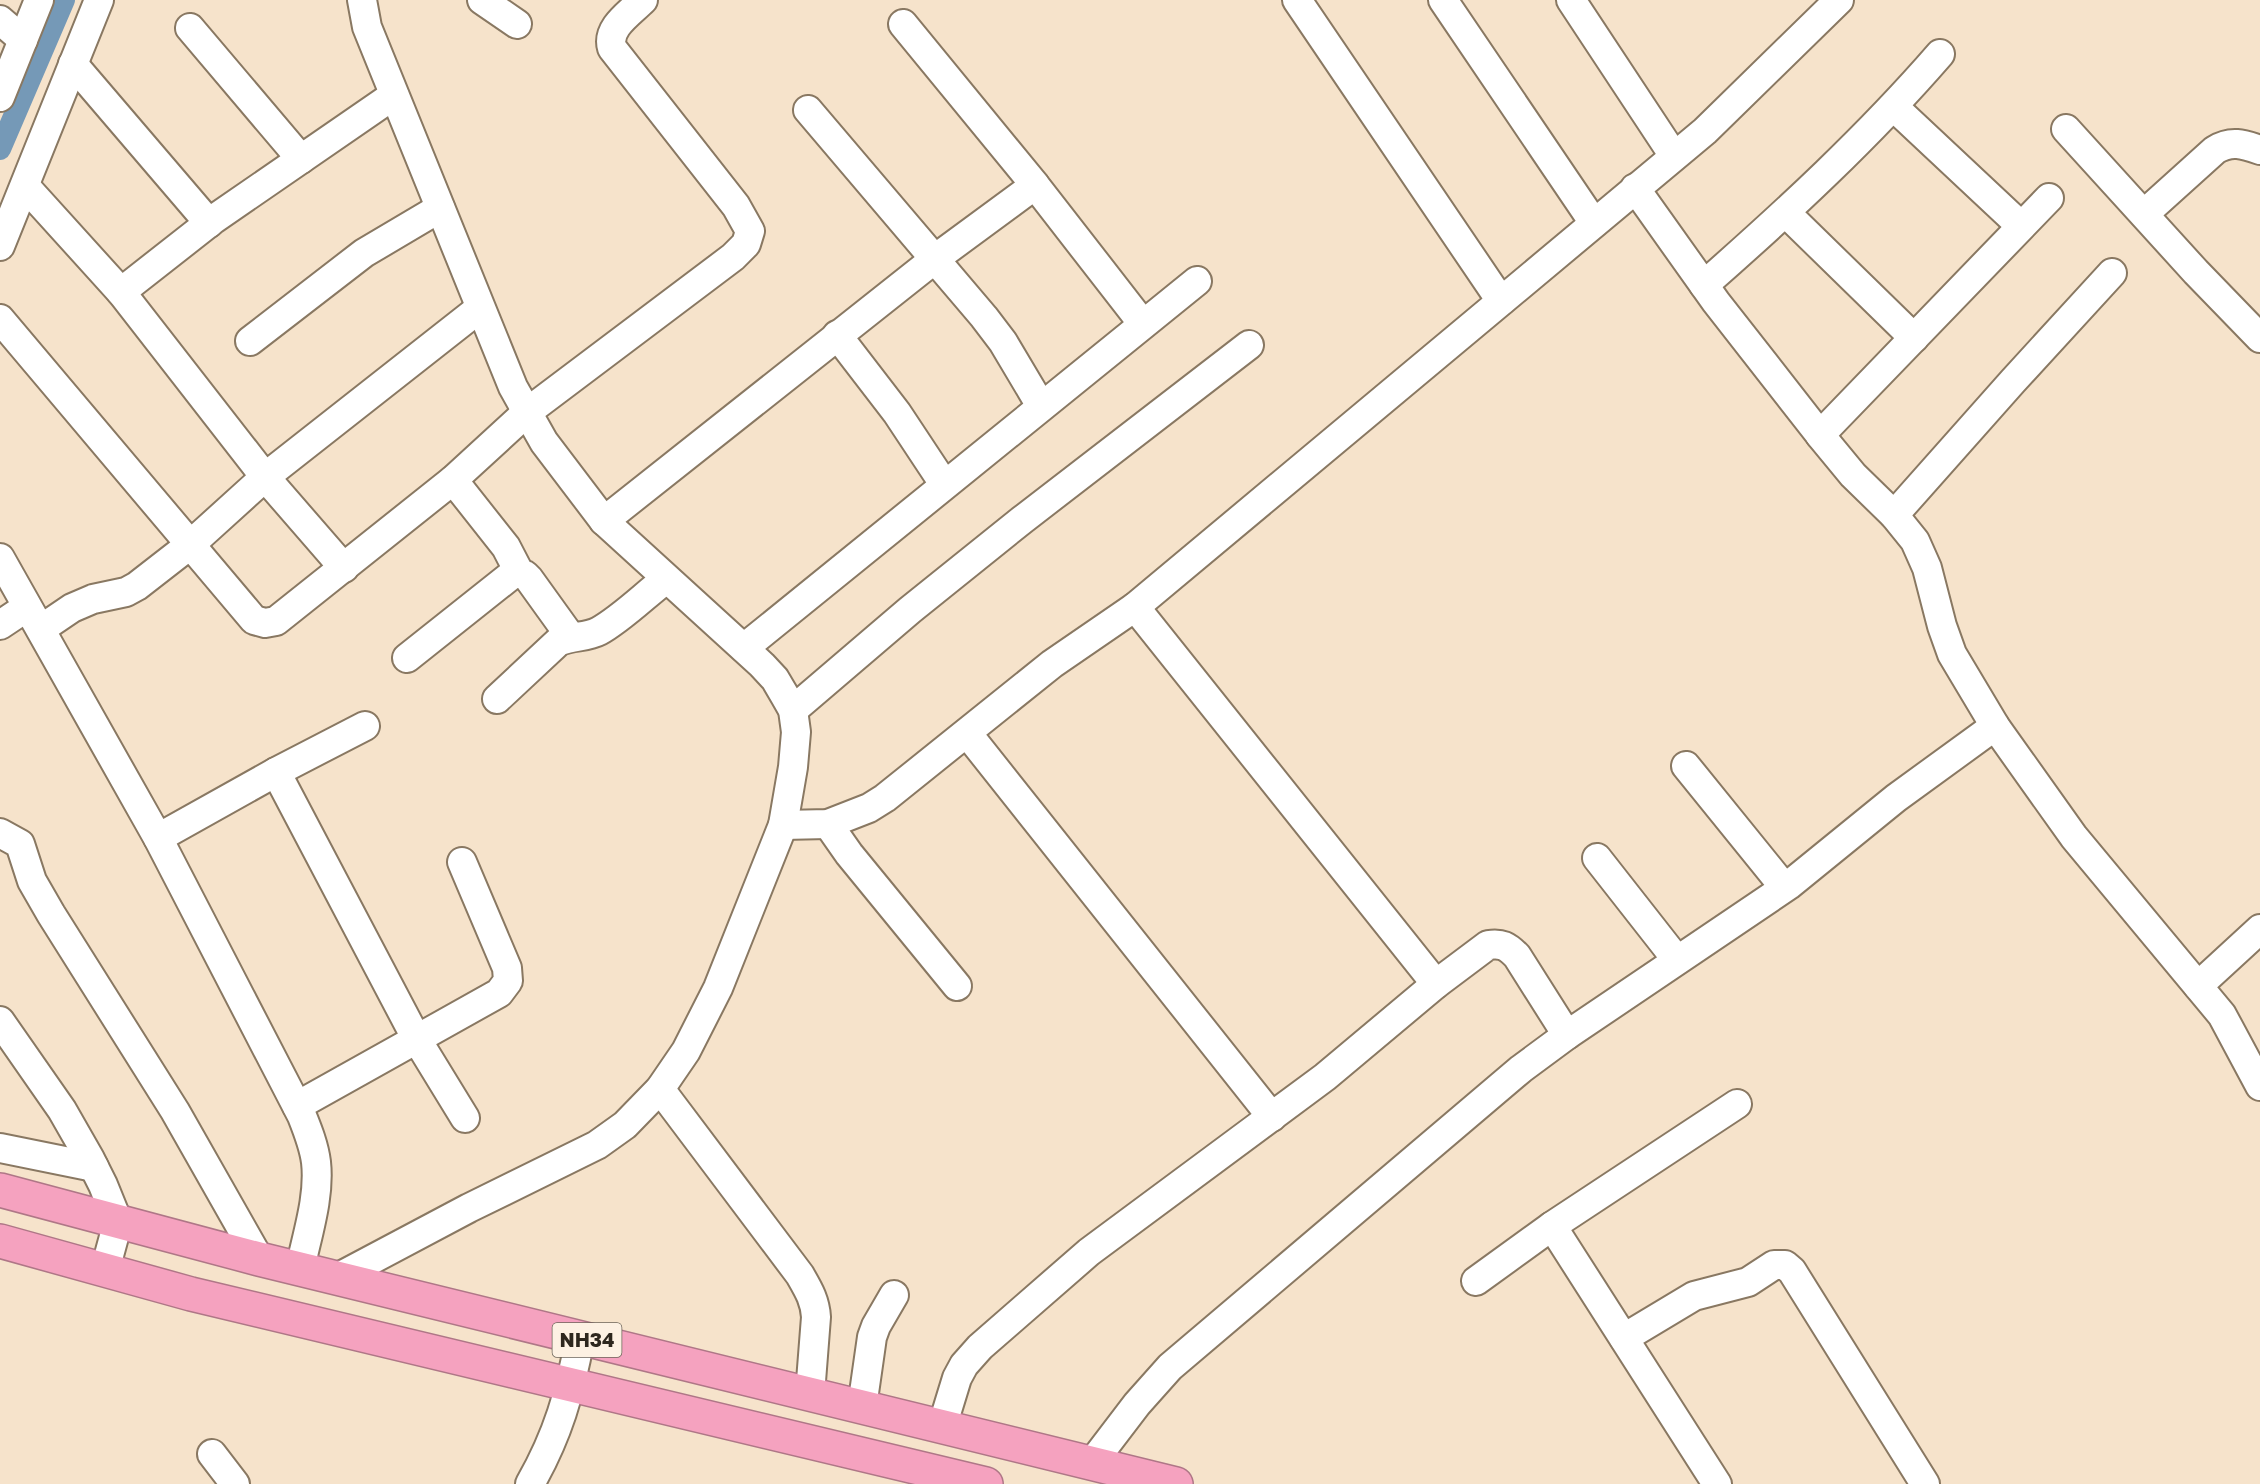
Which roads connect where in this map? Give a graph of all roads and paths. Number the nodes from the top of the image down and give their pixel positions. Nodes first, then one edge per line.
1 (39, 0) edge
2 (99, 0) edge
3 (362, 0) edge
4 (482, 0) edge
5 (643, 0) edge
6 (1297, 0) edge
7 (1443, 0) edge
8 (1571, 0) edge
9 (1839, 0) edge
10 (0, 20) edge
11 (517, 24) dead end
12 (903, 24) dead end
13 (190, 28) dead end
14 (23, 40) junction
15 (1940, 54) dead end
16 (73, 64) junction
17 (394, 94) junction
18 (0, 97) edge
19 (1894, 107) junction
20 (808, 110) dead end
21 (2066, 129) dead end
22 (2260, 150) edge
23 (1674, 156) junction
24 (302, 159) junction
25 (1035, 184) junction
26 (25, 186) junction
27 (1635, 188) junction
28 (2049, 198) dead end
29 (440, 208) junction
30 (1786, 213) junction
31 (2144, 214) junction
32 (209, 223) junction
33 (1594, 223) junction
34 (2021, 226) junction
35 (0, 246) edge
36 (936, 258) junction
37 (2112, 273) dead end
38 (1197, 280) dead end
39 (1704, 285) junction
40 (121, 292) junction
41 (1501, 301) junction
42 (480, 308) junction
43 (0, 319) edge
44 (1143, 324) junction
45 (837, 335) junction
46 (1914, 338) junction
47 (2260, 338) edge
48 (250, 340) dead end
49 (1249, 345) dead end
50 (1041, 406) junction
51 (526, 413) junction
52 (1820, 435) junction
53 (265, 477) junction
54 (453, 480) junction
55 (944, 484) junction
56 (1894, 515) junction
57 (604, 521) junction
58 (191, 543) junction
59 (0, 558) edge
60 (344, 568) junction
61 (520, 574) junction
62 (666, 579) junction
63 (1135, 607) junction
64 (34, 618) junction
65 (0, 625) edge
66 (570, 636) junction
67 (744, 648) junction
68 (407, 658) dead end
69 (497, 699) dead end
70 (794, 710) junction
71 (365, 726) dead end
72 (1995, 726) junction
73 (967, 734) junction
74 (1686, 766) dead end
75 (276, 772) junction
76 (828, 824) junction
77 (783, 825) junction
78 (0, 833) edge
79 (158, 838) junction
80 (1597, 858) dead end
81 (462, 862) dead end
82 (1784, 887) junction
83 (2260, 929) edge
84 (1677, 960) junction
85 (1436, 984) junction
86 (957, 986) dead end
87 (2198, 986) junction
88 (0, 1021) edge
89 (1567, 1035) junction
90 (416, 1038) junction
91 (2260, 1083) edge
92 (660, 1089) junction
93 (1737, 1104) dead end
94 (297, 1106) junction
95 (1272, 1117) junction
96 (465, 1118) dead end
97 (0, 1148) edge
98 (94, 1167) junction
99 (0, 1190) edge
100 (118, 1222) junction
101 (1552, 1226) junction
102 (0, 1241) edge
103 (259, 1259) junction
104 (300, 1269) junction
105 (105, 1270) junction
106 (337, 1278) junction
107 (1476, 1281) dead end
108 (894, 1295) dead end
109 (580, 1338) junction
110 (1624, 1338) junction
111 (572, 1385) junction
112 (810, 1394) junction
113 (862, 1407) junction
114 (942, 1427) junction
115 (212, 1454) dead end
116 (1092, 1463) junction
117 (235, 1484) edge
118 (530, 1484) edge
119 (986, 1484) edge
120 (1176, 1484) edge
121 (1717, 1484) edge
122 (1925, 1484) edge

1 - 14 street
2 - 16 street
3 - 17 street
4 - 11 street
5 - 51 street
6 - 41 street
7 - 33 street
8 - 23 street
9 - 23 street
10 - 14 street
12 - 25 street
13 - 24 street
14 - 18 street
15 - 19 street
16 - 26 street
16 - 32 street
17 - 24 street
17 - 29 street
19 - 30 street
19 - 34 street
20 - 36 street
21 - 31 street
22 - 31 street
23 - 27 street
24 - 32 street
25 - 36 street
25 - 44 street
26 - 35 street
26 - 40 street
27 - 33 street
27 - 39 street
28 - 34 street
29 - 42 street
29 - 48 street
30 - 39 street
30 - 46 street
31 - 47 street
32 - 40 street
33 - 41 street
34 - 46 street
36 - 45 street
36 - 50 street
37 - 56 street
38 - 44 street
39 - 52 street
40 - 53 street
41 - 63 street
42 - 51 street
42 - 53 street
43 - 58 street
44 - 50 street
45 - 55 street
45 - 57 street
46 - 52 street
49 - 70 street
50 - 55 street
51 - 54 street
51 - 57 street
52 - 56 street
53 - 58 street
53 - 60 street
54 - 60 street
54 - 61 street
55 - 67 street
56 - 72 street
57 - 62 street
58 - 60 street
58 - 64 street
59 - 64 street
61 - 66 street
61 - 68 street
62 - 66 street
62 - 67 street
63 - 73 street
63 - 85 street
64 - 65 street
64 - 79 street
66 - 69 street
67 - 70 street
70 - 77 street
71 - 75 street
72 - 82 street
72 - 87 street
73 - 76 street
73 - 95 street
74 - 82 street
75 - 79 street
75 - 90 street
76 - 77 street
76 - 86 street
77 - 92 street
78 - 103 street
79 - 94 street
80 - 84 street
81 - 90 street
82 - 84 street
83 - 87 street
84 - 89 street
85 - 89 street
85 - 95 street
87 - 91 street
88 - 98 street
89 - 116 street
90 - 94 street
90 - 96 street
92 - 106 street
92 - 112 street
93 - 101 street
94 - 104 street
95 - 114 street
97 - 98 street
98 - 100 street
99 - 100 highway, NH34
100 - 103 highway, NH34
100 - 105 street
101 - 107 street
101 - 110 street
102 - 105 highway, NH34
103 - 104 highway, NH34
104 - 106 highway, NH34
105 - 111 highway, NH34
106 - 109 highway, NH34
108 - 113 street
109 - 111 street
109 - 112 highway, NH34
110 - 121 street
110 - 122 street
111 - 118 street
111 - 119 highway, NH34
112 - 113 highway, NH34
113 - 114 highway, NH34
114 - 116 highway, NH34
115 - 117 street
116 - 120 highway, NH34

